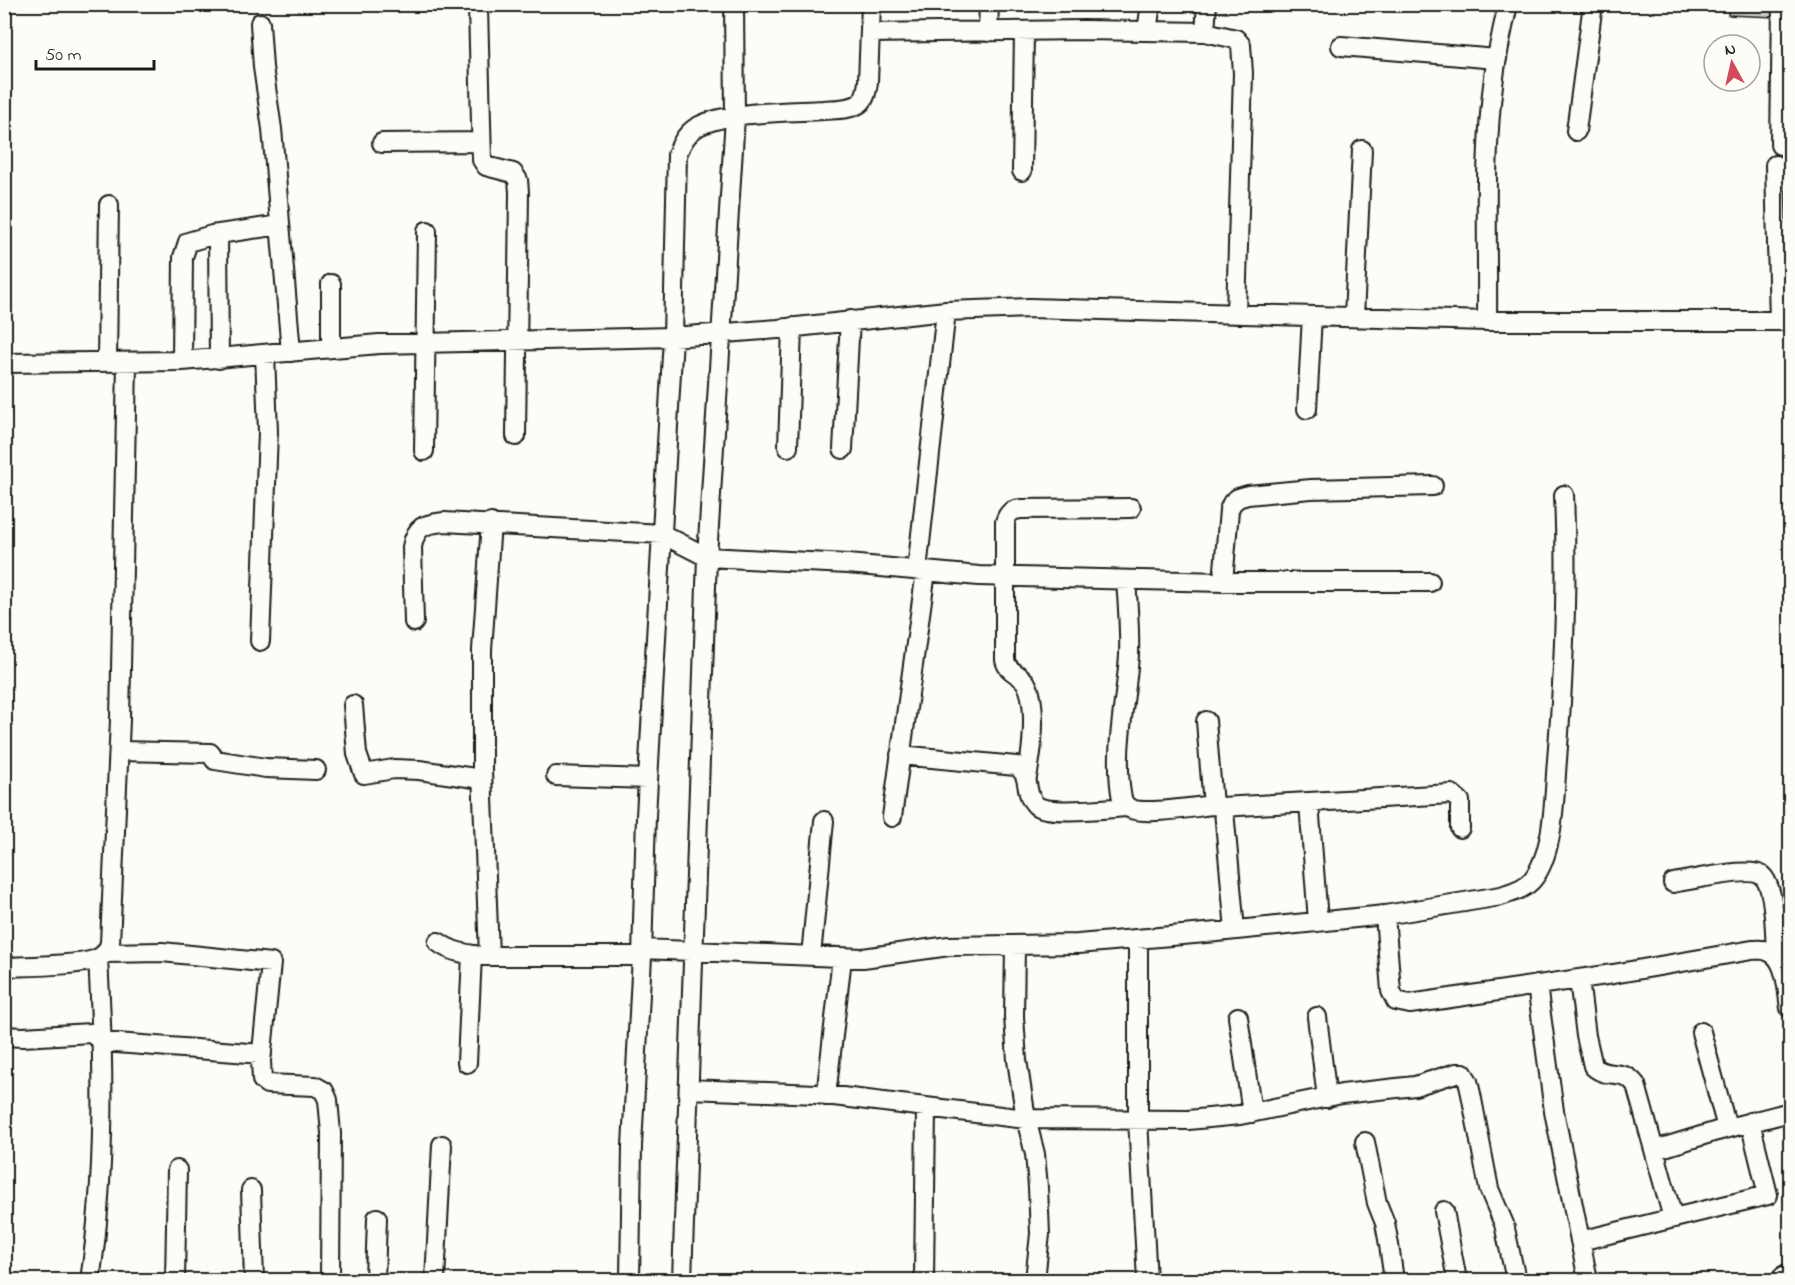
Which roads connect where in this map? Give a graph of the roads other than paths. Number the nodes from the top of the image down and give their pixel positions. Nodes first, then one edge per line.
1 (734, 4) edge
2 (871, 4) edge
3 (989, 4) edge
4 (1151, 4) edge
5 (1207, 4) edge
6 (1508, 4) edge
7 (1593, 4) edge
8 (1782, 4) edge
9 (478, 8) dead end
10 (260, 23) dead end
11 (1024, 31) junction
12 (1147, 31) junction
13 (988, 32) junction
14 (1205, 32) junction
15 (870, 33) junction
16 (1341, 46) dead end
17 (1497, 59) junction
18 (735, 117) junction
19 (1576, 131) dead end
20 (481, 142) junction
21 (382, 143) dead end
22 (1780, 145) dead end
23 (1362, 150) dead end
24 (1775, 165) dead end
25 (1022, 171) dead end
26 (110, 205) dead end
27 (280, 225) junction
28 (427, 231) dead end
29 (218, 234) junction
30 (331, 284) dead end
31 (946, 311) junction
32 (1236, 314) junction
33 (1312, 316) junction
34 (1354, 318) junction
35 (850, 320) junction
36 (1487, 321) junction
37 (1785, 321) edge
38 (792, 327) junction
39 (721, 333) junction
40 (673, 337) junction
41 (516, 341) junction
42 (425, 343) junction
43 (331, 348) junction
44 (291, 352) junction
45 (265, 354) junction
46 (219, 359) junction
47 (182, 361) junction
48 (107, 362) junction
49 (127, 362) junction
50 (4, 363) edge
51 (1307, 409) dead end
52 (516, 436) dead end
53 (788, 447) dead end
54 (843, 449) dead end
55 (424, 451) dead end
56 (1433, 486) dead end
57 (1564, 495) dead end
58 (1131, 508) dead end
59 (491, 523) junction
60 (662, 534) junction
61 (707, 557) junction
62 (921, 571) junction
63 (1005, 578) junction
64 (1126, 581) junction
65 (1223, 582) junction
66 (1430, 582) dead end
67 (414, 622) dead end
68 (260, 641) dead end
69 (353, 705) dead end
70 (1206, 721) dead end
71 (119, 751) junction
72 (900, 755) junction
73 (316, 770) dead end
74 (556, 776) dead end
75 (1027, 777) junction
76 (482, 779) junction
77 (648, 779) junction
78 (1309, 803) junction
79 (1217, 806) junction
80 (1128, 807) junction
81 (892, 817) dead end
82 (824, 821) dead end
83 (1461, 828) dead end
84 (1673, 883) dead end
85 (1385, 915) junction
86 (1318, 921) junction
87 (1235, 930) junction
88 (1138, 939) junction
89 (438, 942) dead end
90 (1015, 945) junction
91 (694, 951) junction
92 (642, 953) junction
93 (480, 955) junction
94 (102, 956) junction
95 (811, 956) junction
96 (842, 958) junction
97 (1783, 964) edge
98 (4, 967) edge
99 (1579, 979) junction
100 (1537, 985) junction
101 (1791, 1008) edge
102 (1238, 1017) dead end
103 (1317, 1017) dead end
104 (1701, 1032) dead end
105 (4, 1036) edge
106 (103, 1042) junction
107 (262, 1054) junction
108 (467, 1063) dead end
109 (689, 1089) junction
110 (826, 1096) junction
111 (1327, 1098) junction
112 (926, 1108) junction
113 (1791, 1112) edge
114 (1252, 1113) junction
115 (1026, 1119) junction
116 (1138, 1120) junction
117 (1750, 1122) junction
118 (1727, 1128) junction
119 (1365, 1142) dead end
120 (442, 1145) dead end
121 (1654, 1150) junction
122 (177, 1170) dead end
123 (251, 1190) dead end
124 (1444, 1211) dead end
125 (377, 1218) dead end
126 (1673, 1218) junction
127 (1580, 1241) junction
128 (1791, 1278) edge
129 (90, 1281) edge
130 (174, 1281) edge
131 (254, 1281) edge
132 (330, 1281) edge
133 (375, 1281) edge
134 (435, 1281) edge
135 (630, 1281) edge
136 (682, 1281) edge
137 (924, 1281) edge
138 (1035, 1281) edge
139 (1147, 1281) edge
140 (1394, 1281) edge
141 (1457, 1281) edge
142 (1516, 1281) edge
143 (1588, 1281) edge
144 (1786, 1281) edge

1 - 18 street
2 - 15 street
3 - 13 street
4 - 12 street
5 - 14 street
6 - 17 street
7 - 19 street
8 - 22 street
9 - 20 street
10 - 27 street
11 - 12 street
11 - 13 street
11 - 25 street
12 - 14 street
13 - 15 street
14 - 32 street
15 - 18 street
16 - 17 street
17 - 36 street
18 - 39 street
18 - 40 street
20 - 21 street
20 - 41 street
23 - 34 street
24 - 37 street
26 - 48 street
27 - 29 street
27 - 44 street
28 - 42 street
29 - 46 street
29 - 47 street
30 - 43 street
31 - 32 street
31 - 35 street
31 - 62 street
32 - 33 street
33 - 34 street
33 - 51 street
34 - 36 street
35 - 38 street
35 - 54 street
36 - 37 street
38 - 39 street
38 - 53 street
39 - 40 street
39 - 61 street
40 - 41 street
40 - 60 street
41 - 42 street
41 - 52 street
42 - 43 street
42 - 55 street
43 - 44 street
44 - 45 street
45 - 46 street
45 - 68 street
46 - 47 street
47 - 49 street
48 - 49 street
48 - 50 street
49 - 71 street
56 - 65 street
57 - 85 street
58 - 63 street
59 - 60 street
59 - 67 street
59 - 76 street
60 - 61 street
60 - 77 street
61 - 62 street
61 - 91 street
62 - 63 street
62 - 72 street
63 - 64 street
63 - 75 street
64 - 65 street
64 - 80 street
65 - 66 street
69 - 76 street
70 - 79 street
71 - 73 street
71 - 94 street
72 - 75 street
72 - 81 street
74 - 77 street
75 - 80 street
76 - 93 street
77 - 92 street
78 - 79 street
78 - 83 street
78 - 86 street
79 - 80 street
79 - 87 street
82 - 95 street
84 - 97 street
85 - 86 street
85 - 100 street
86 - 87 street
87 - 88 street
88 - 90 street
88 - 116 street
89 - 93 street
90 - 96 street
90 - 115 street
91 - 92 street
91 - 95 street
91 - 109 street
92 - 93 street
92 - 135 street
93 - 108 street
94 - 98 street
94 - 106 street
94 - 107 street
95 - 96 street
96 - 110 street
97 - 99 street
97 - 101 street
99 - 100 street
99 - 121 street
100 - 127 street
102 - 114 street
103 - 111 street
104 - 118 street
105 - 106 street
106 - 107 street
106 - 129 street
107 - 132 street
109 - 110 street
109 - 136 street
110 - 112 street
111 - 114 street
111 - 142 street
112 - 115 street
112 - 137 street
113 - 117 street
114 - 116 street
115 - 116 street
115 - 138 street
116 - 139 street
117 - 118 street
117 - 126 street
118 - 121 street
119 - 140 street
120 - 134 street
121 - 126 street
122 - 130 street
123 - 131 street
124 - 141 street
125 - 133 street
126 - 127 street
127 - 143 street
128 - 144 highway

